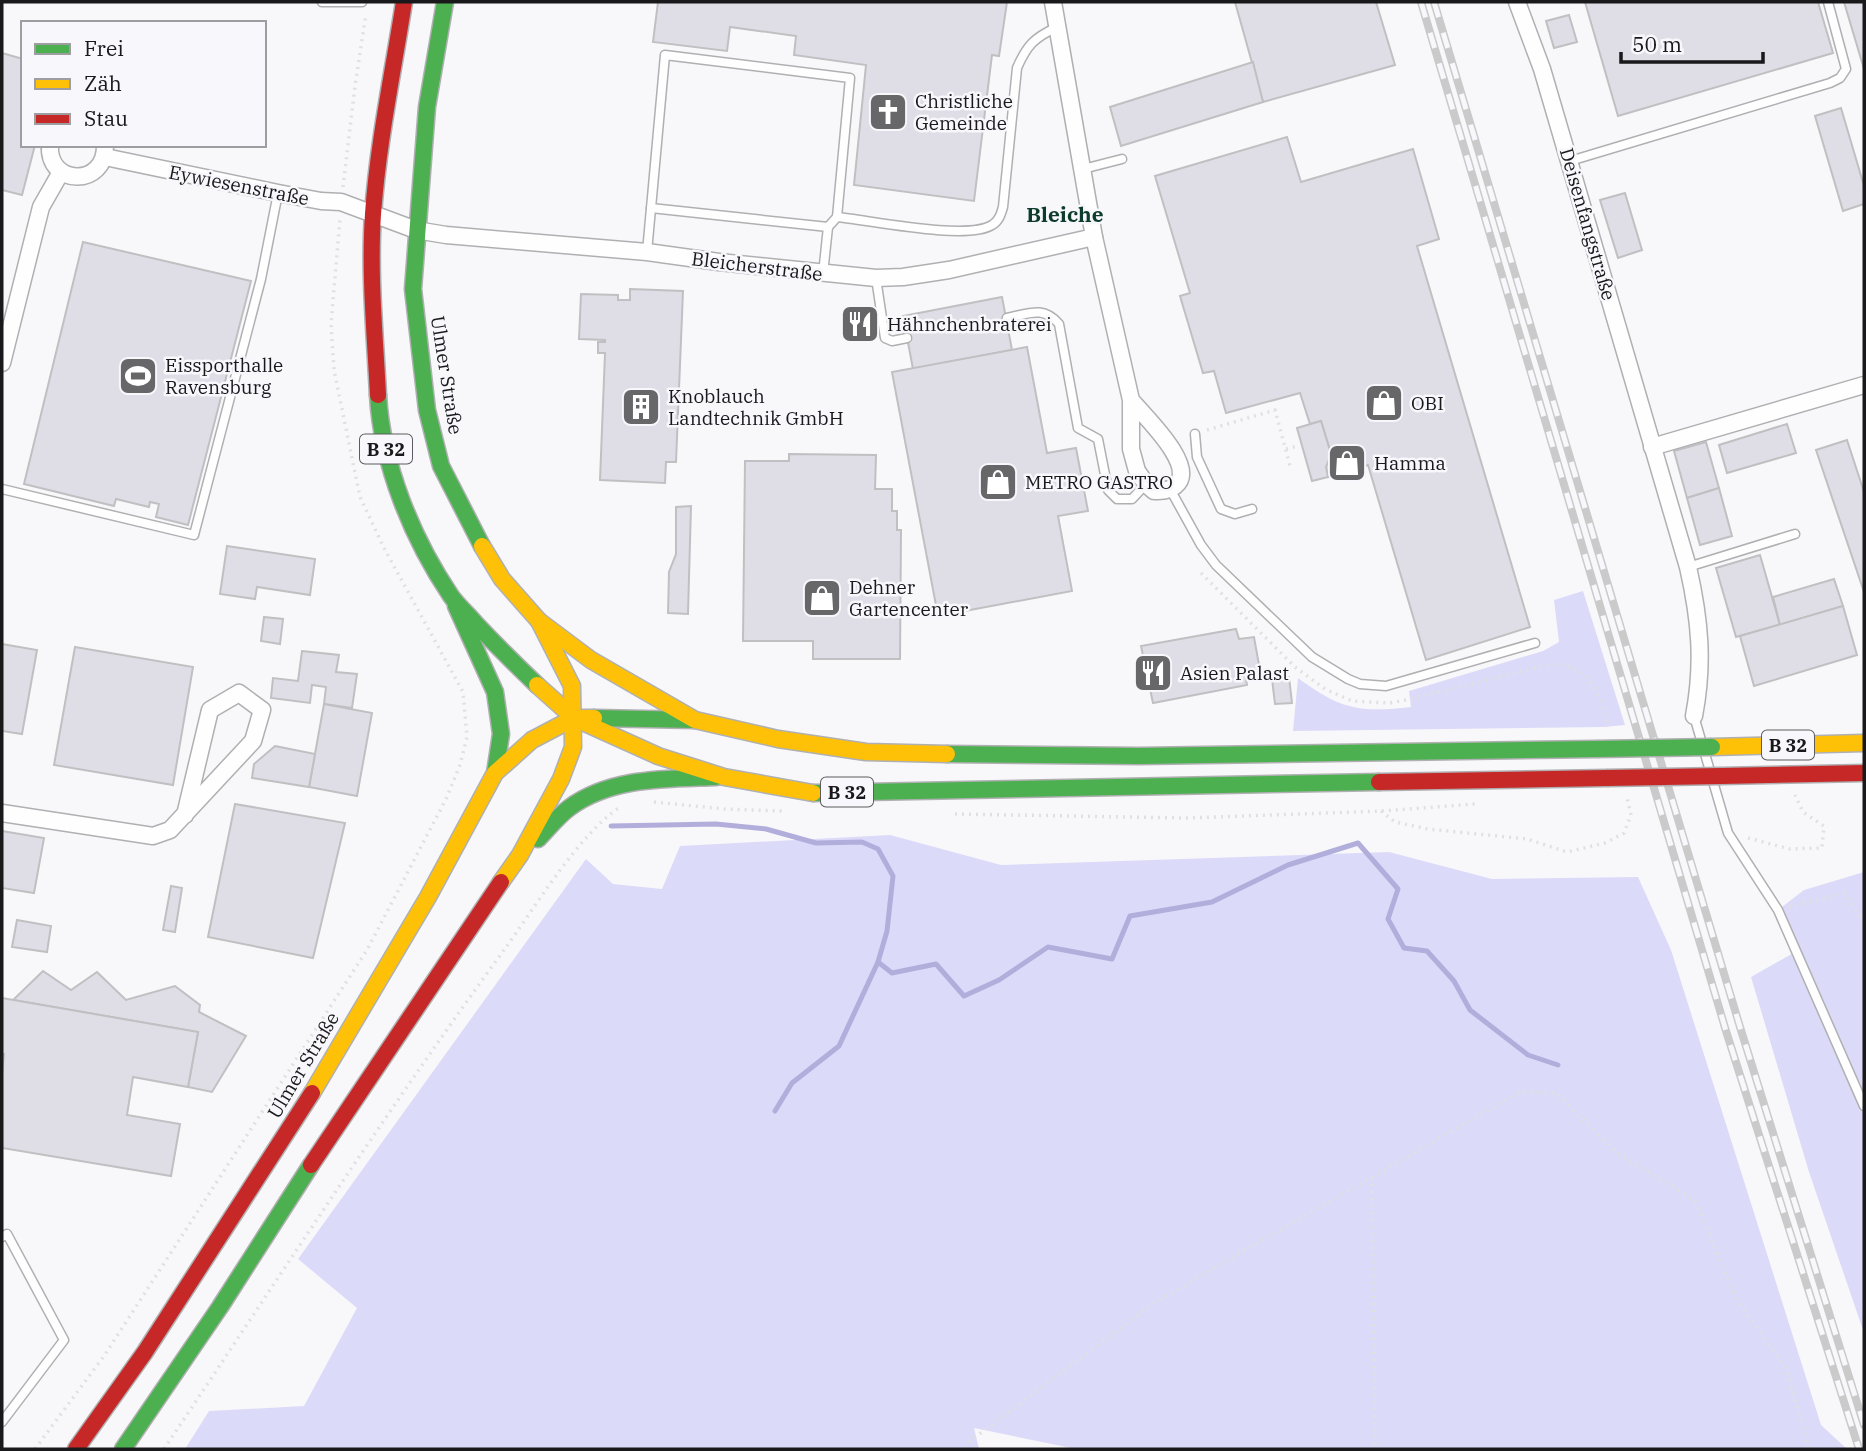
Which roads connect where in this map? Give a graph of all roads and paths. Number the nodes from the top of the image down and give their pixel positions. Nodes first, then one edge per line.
1 (322, 2) edge
2 (362, 2) edge
3 (368, 2) edge
4 (404, 2) edge
5 (445, 2) edge
6 (1053, 2) edge
7 (1517, 2) edge
8 (1828, 2) edge
9 (1057, 27) junction
10 (50, 147) edge
11 (105, 151) edge
12 (1122, 159) dead end
13 (1570, 161) junction
14 (1083, 169) junction
15 (61, 172) junction
16 (278, 193) junction
17 (341, 202) junction
18 (651, 208) junction
19 (373, 214) junction
20 (837, 217) junction
21 (828, 227) junction
22 (416, 230) junction
23 (1094, 237) junction
24 (647, 252) junction
25 (823, 274) junction
26 (876, 278) junction
27 (1007, 318) dead end
28 (907, 338) dead end
29 (2, 363) edge
30 (1864, 384) edge
31 (1131, 400) junction
32 (1195, 434) joint
33 (1298, 446) dead end
34 (1652, 447) junction
35 (1286, 449) junction
36 (1197, 457) junction
37 (1180, 464) junction
38 (1290, 466) dead end
39 (1146, 484) junction
40 (2, 489) edge
41 (1170, 489) junction
42 (1252, 509) dead end
43 (1795, 534) dead end
44 (1688, 567) junction
45 (452, 597) junction
46 (540, 621) junction
47 (1535, 643) dead end
48 (1694, 716) joint
49 (574, 718) junction
50 (695, 720) junction
51 (1864, 743) edge
52 (495, 773) junction
53 (1864, 773) edge
54 (724, 777) junction
55 (1794, 793) dead end
56 (647, 801) dead end
57 (626, 803) dead end
58 (1487, 803) dead end
59 (794, 811) dead end
60 (2, 813) edge
61 (948, 814) dead end
62 (185, 815) junction
63 (1728, 833) junction
64 (520, 855) junction
65 (1864, 908) edge
66 (1778, 910) junction
67 (1857, 911) junction
68 (1864, 922) edge
69 (1864, 1106) edge
70 (1372, 1177) junction
71 (2, 1237) edge
72 (2, 1422) edge
73 (35, 1449) edge
74 (76, 1449) edge
75 (123, 1449) edge
76 (164, 1449) edge
77 (974, 1449) edge
78 (1375, 1449) edge
79 (1809, 1449) edge

1 - 2 lane
3 - 17 path
4 - 19 main road, B 32
5 - 22 main road, Ulmer Straße / B 32
6 - 9 street
7 - 13 street, Deisenfangstraße
8 - 13 lane
9 - 14 street
9 - 20 lane
10 - 15 street
11 - 15 street, Eywiesenstraße
11 - 16 street, Eywiesenstraße
12 - 14 lane
13 - 34 street, Deisenfangstraße
14 - 23 street
15 - 29 street
16 - 17 street, Eywiesenstraße
16 - 40 lane
17 - 19 street, Eywiesenstraße
17 - 73 path
18 - 20 lane
18 - 21 lane
18 - 24 lane
19 - 22 street, Eywiesenstraße
19 - 45 main road, B 32
20 - 21 lane
21 - 25 lane
22 - 24 street, Bleicherstraße
22 - 46 main road, Ulmer Straße / B 32
23 - 26 street, Bleicherstraße
23 - 31 street
24 - 25 street, Bleicherstraße
25 - 26 street, Bleicherstraße
26 - 28 lane
27 - 39 lane
30 - 34 street
31 - 37 street
31 - 39 street
32 - 35 path
32 - 36 lane
33 - 35 path
34 - 44 street, Deisenfangstraße
35 - 38 path
36 - 37 lane
36 - 42 lane
37 - 41 street
39 - 41 street
41 - 47 lane
43 - 44 lane
44 - 48 street, Deisenfangstraße
45 - 49 main road, B 32
45 - 52 main road
46 - 49 main road, Ulmer Straße
46 - 50 main road, B 32
48 - 63 lane
49 - 50 main road, Ulmer Straße
49 - 52 main road, Ulmer Straße
49 - 54 main road, B 32
49 - 64 main road, Ulmer Straße
50 - 51 main road, B 32, bridge
52 - 74 main road, Ulmer Straße
53 - 54 main road, B 32, bridge
54 - 64 main road
55 - 63 path
56 - 59 path
57 - 76 path
58 - 61 path
60 - 62 street
62 - 62 street
63 - 66 lane
64 - 75 main road, Ulmer Straße
65 - 67 path
66 - 67 path
66 - 69 lane
67 - 68 path
70 - 77 path
70 - 78 path
70 - 79 path
71 - 72 lane

